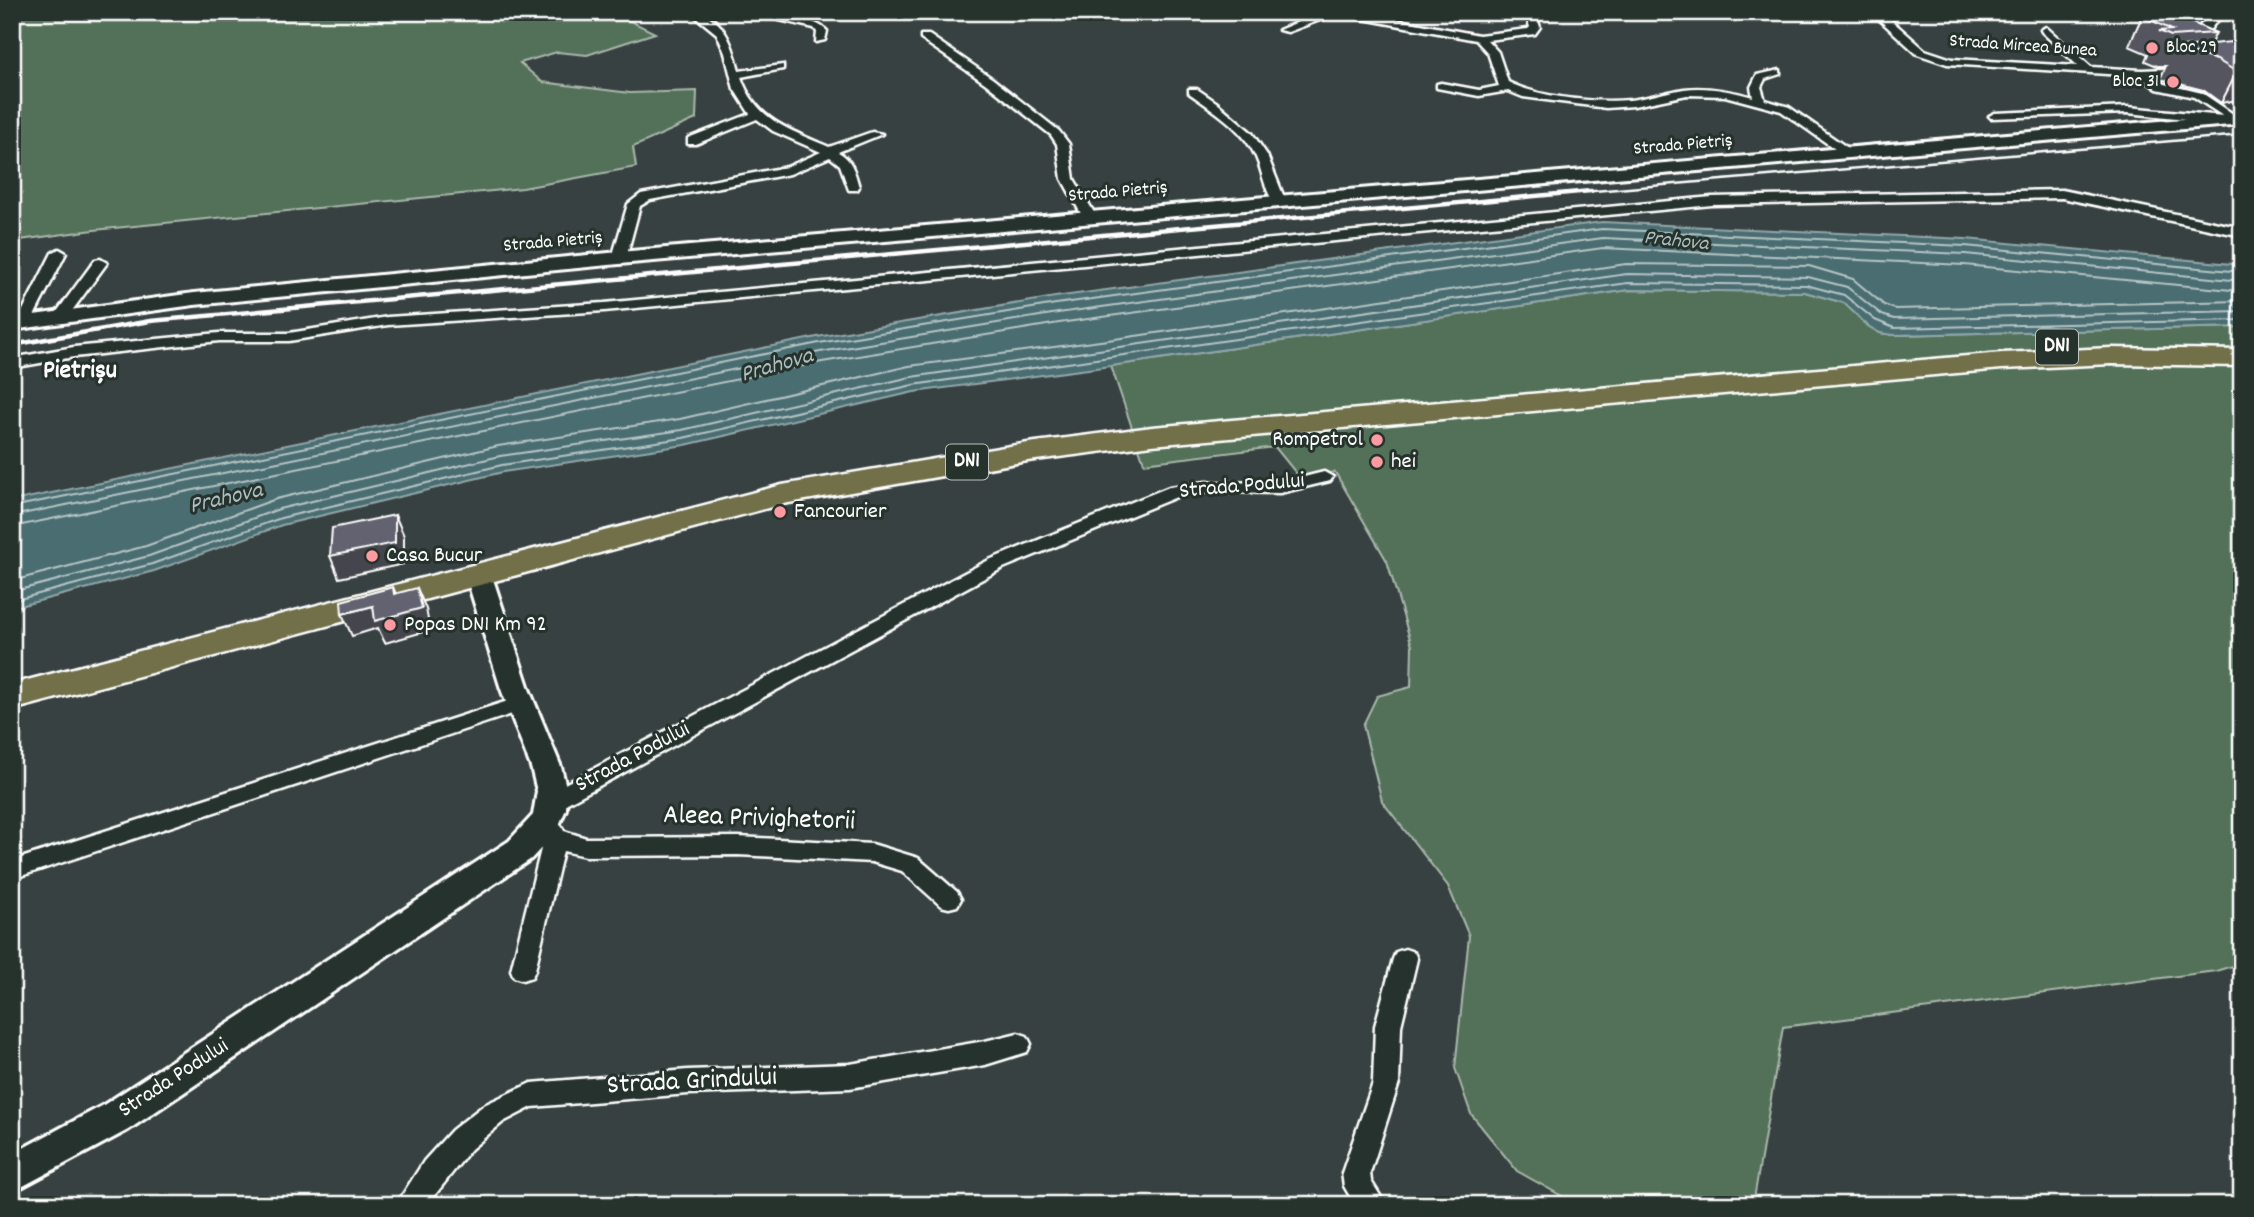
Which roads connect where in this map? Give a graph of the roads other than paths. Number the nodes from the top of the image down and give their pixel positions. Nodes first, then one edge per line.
1 (695, 12) edge
2 (749, 12) edge
3 (1333, 12) edge
4 (1339, 12) edge
5 (1530, 12) edge
6 (1875, 12) edge
7 (2218, 13) edge
8 (1481, 25) dead end
9 (1284, 30) dead end
10 (2046, 30) dead end
11 (1518, 34) junction
12 (925, 37) dead end
13 (1479, 38) junction
14 (820, 40) dead end
15 (779, 67) dead end
16 (2218, 67) junction
17 (2087, 69) junction
18 (1776, 72) dead end
19 (2142, 73) junction
20 (735, 75) junction
21 (2242, 76) edge
22 (1441, 86) dead end
23 (1507, 88) junction
24 (1193, 91) dead end
25 (1760, 101) junction
26 (758, 115) junction
27 (1995, 116) dead end
28 (2236, 120) edge
29 (876, 134) dead end
30 (692, 141) dead end
31 (830, 152) junction
32 (1849, 153) junction
33 (853, 187) dead end
34 (1279, 200) junction
35 (1089, 216) junction
36 (2242, 232) edge
37 (59, 253) dead end
38 (619, 258) junction
39 (100, 263) dead end
40 (61, 316) junction
41 (18, 323) edge
42 (2242, 346) edge
43 (2242, 358) edge
44 (12, 363) edge
45 (1324, 477) dead end
46 (478, 573) junction
47 (12, 683) edge
48 (12, 697) edge
49 (520, 704) junction
50 (551, 818) junction
51 (12, 870) edge
52 (949, 899) dead end
53 (1405, 959) dead end
54 (523, 970) dead end
55 (1018, 1044) dead end
56 (12, 1174) edge
57 (410, 1205) edge
58 (1372, 1205) edge

1 - 20 street
2 - 14 street
3 - 9 street
4 - 13 street
5 - 11 street
6 - 17 street, Strada Mircea Bunea
7 - 16 street
8 - 11 street
10 - 17 street
11 - 13 street
12 - 35 street
13 - 23 street
15 - 20 street
16 - 19 street, Strada Mircea Bunea
16 - 21 street
17 - 19 street, Strada Mircea Bunea
18 - 25 street
19 - 28 street
20 - 26 street
22 - 23 street
23 - 25 street
24 - 34 street
25 - 32 street
26 - 30 street
26 - 31 street
27 - 28 street
28 - 32 main road, Strada Pietriș
29 - 31 street
31 - 33 street
31 - 38 street
32 - 34 main road, Strada Pietriș
34 - 35 main road, Strada Pietriș
35 - 38 main road, Strada Pietriș
36 - 44 street
37 - 41 street
38 - 40 main road, Strada Pietriș
39 - 40 street
40 - 41 main road, Strada Pietriș
42 - 47 highway, DN1
43 - 46 highway, DN1
45 - 50 street, Strada Podului
46 - 48 highway, DN1
46 - 49 street
49 - 50 street
49 - 51 street
50 - 52 street, Aleea Privighetorii
50 - 54 street
50 - 56 street, Strada Podului
53 - 58 street
55 - 57 street, Strada Grindului

